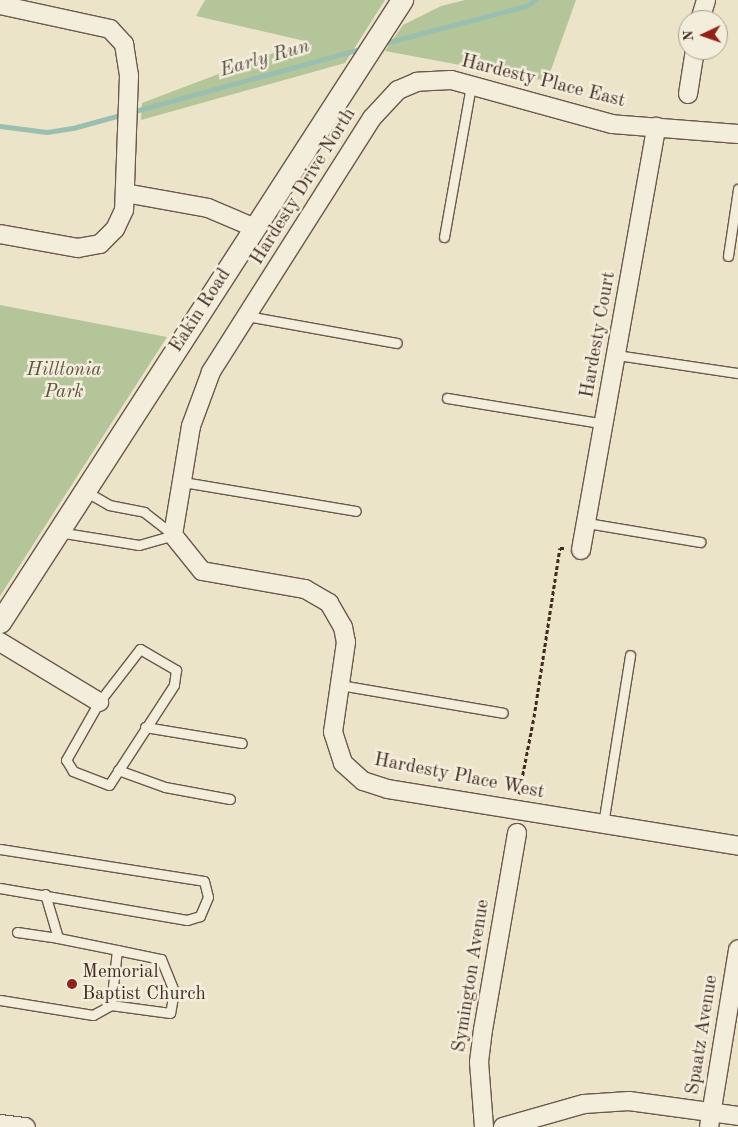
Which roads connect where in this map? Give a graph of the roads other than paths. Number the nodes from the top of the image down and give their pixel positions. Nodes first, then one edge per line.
1 (402, 0) edge
2 (0, 5) edge
3 (693, 60) edge
4 (471, 86) junction
5 (398, 90) joint
6 (688, 94) dead end
7 (656, 127) junction
8 (738, 134) edge
9 (738, 189) edge
10 (125, 193) junction
11 (255, 228) junction
12 (0, 234) edge
13 (444, 237) dead end
14 (728, 256) dead end
15 (247, 316) junction
16 (397, 343) dead end
17 (617, 355) junction
18 (738, 374) edge
19 (447, 398) dead end
20 (605, 424) junction
21 (183, 482) junction
22 (84, 491) junction
23 (356, 510) dead end
24 (586, 523) junction
25 (58, 532) junction
26 (173, 535) junction
27 (700, 542) dead end
28 (582, 550) road end
29 (0, 622) edge
30 (0, 642) edge
31 (630, 655) dead end
32 (340, 685) junction
33 (99, 702) junction
34 (503, 713) dead end
35 (145, 727) junction
36 (242, 743) dead end
37 (118, 770) junction
38 (230, 799) dead end
39 (603, 824) junction
40 (517, 833) dead end
41 (738, 846) edge
42 (0, 849) edge
43 (0, 888) edge
44 (44, 894) junction
45 (17, 932) dead end
46 (58, 938) junction
47 (738, 949) edge
48 (117, 950) junction
49 (0, 1000) edge
50 (112, 1005) junction
51 (738, 1116) edge
52 (710, 1119) edge
53 (0, 1124) edge
54 (26, 1127) edge
55 (484, 1127) edge
56 (503, 1127) edge

1 - 11 street, Eakin Road
2 - 10 street
3 - 6 street
4 - 5 street, Hardesty Place East
4 - 7 street, Hardesty Place East
4 - 13 lane
5 - 15 street, Hardesty Drive North
7 - 8 street, Hardesty Place East
7 - 17 street, Hardesty Court
9 - 14 lane
10 - 11 street
10 - 12 street
11 - 22 street, Eakin Road
15 - 16 lane
15 - 21 street, Hardesty Drive North
17 - 18 lane
17 - 20 street, Hardesty Court
19 - 20 lane
20 - 24 street, Hardesty Court
21 - 23 lane
21 - 26 street, Hardesty Drive North
22 - 25 street, Eakin Road
22 - 26 lane, Hardesty Place West
24 - 27 lane
24 - 28 street, Hardesty Court
25 - 26 lane
25 - 29 street, Eakin Road
26 - 32 street, Hardesty Place West
30 - 33 street
31 - 39 lane
32 - 34 lane
32 - 39 street, Hardesty Place West
33 - 35 lane
33 - 37 lane
35 - 36 lane
35 - 37 lane
37 - 38 lane
39 - 41 street, Hardesty Place West
40 - 55 street, Symington Avenue
42 - 44 lane
43 - 44 lane
44 - 46 lane
45 - 46 lane
46 - 48 lane
47 - 52 street, Spaatz Avenue
48 - 50 lane
48 - 50 lane
49 - 50 lane
51 - 52 street
52 - 56 street
53 - 54 street

